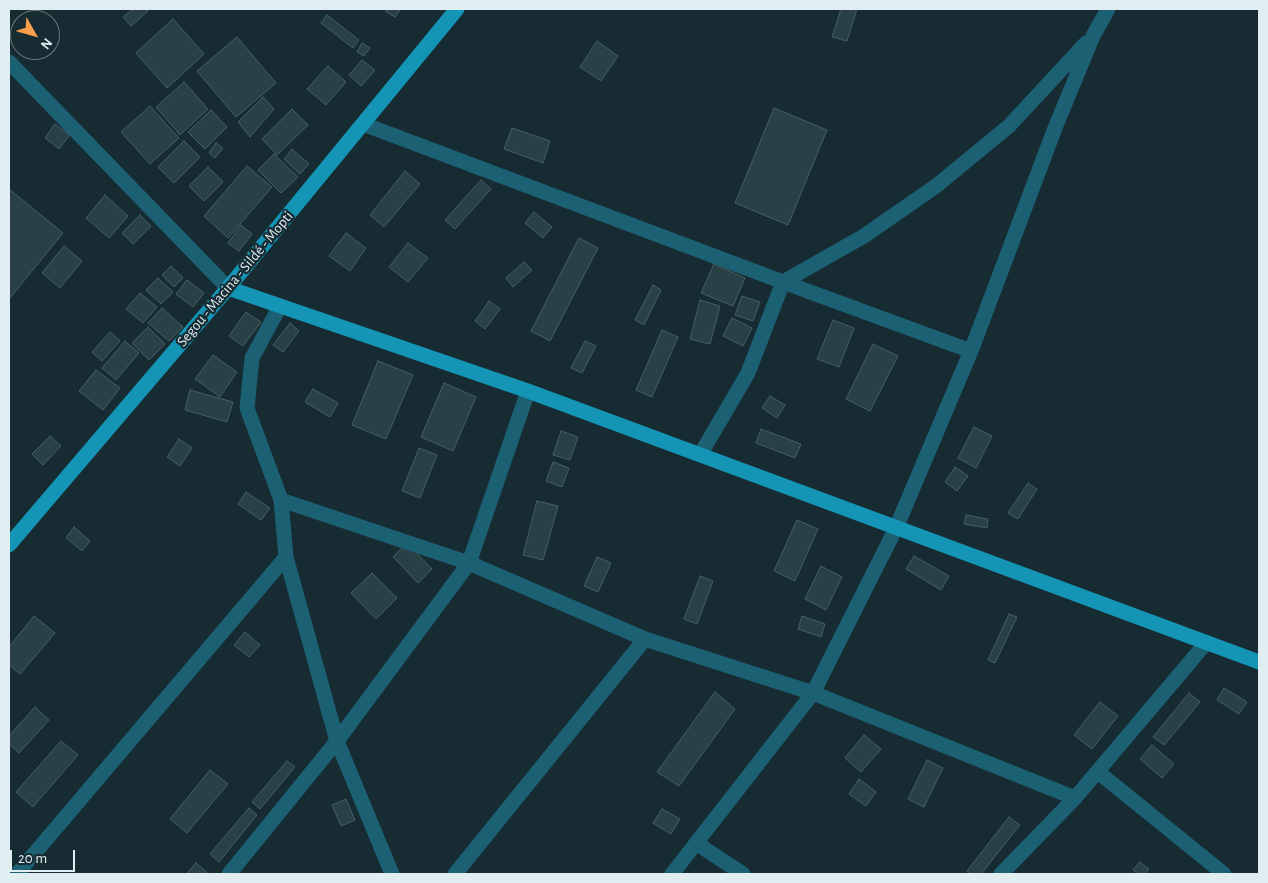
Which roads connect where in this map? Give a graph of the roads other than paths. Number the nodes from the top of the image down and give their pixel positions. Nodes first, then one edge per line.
1 (1108, 9) edge
2 (453, 10) edge
3 (1093, 36) junction
4 (9, 62) edge
5 (363, 124) junction
6 (783, 282) junction
7 (228, 288) junction
8 (280, 306) junction
9 (971, 351) junction
10 (528, 391) junction
11 (700, 455) junction
12 (281, 500) junction
13 (896, 528) junction
14 (9, 545) edge
15 (286, 557) junction
16 (469, 563) junction
17 (645, 639) junction
18 (1206, 643) junction
19 (1259, 662) edge
20 (813, 693) junction
21 (337, 741) junction
22 (1098, 772) junction
23 (1075, 798) junction
24 (696, 843) junction
25 (17, 874) edge
26 (229, 874) edge
27 (392, 874) edge
28 (455, 874) edge
29 (672, 874) edge
30 (743, 874) edge
31 (1001, 874) edge
32 (1224, 874) edge

1 - 3 street
2 - 5 main road, Segou - Macina - Sildé - Mopti
3 - 6 street
3 - 9 street
4 - 7 street
5 - 6 street
5 - 7 main road, Segou - Macina - Sildé - Mopti
6 - 9 street
6 - 11 street
7 - 8 main road
7 - 14 main road, Segou - Macina - Sildé - Mopti
8 - 10 main road
8 - 12 street
9 - 13 street
10 - 11 main road
10 - 16 street
11 - 13 main road
12 - 15 street
12 - 16 street
13 - 18 main road
13 - 20 street
15 - 21 street
15 - 25 street
16 - 17 street
16 - 21 street
17 - 20 street
17 - 28 street
18 - 19 main road
18 - 22 street
20 - 23 street
20 - 24 street
21 - 26 street
21 - 27 street
22 - 23 street
22 - 32 street
23 - 31 street
24 - 29 street
24 - 30 street

